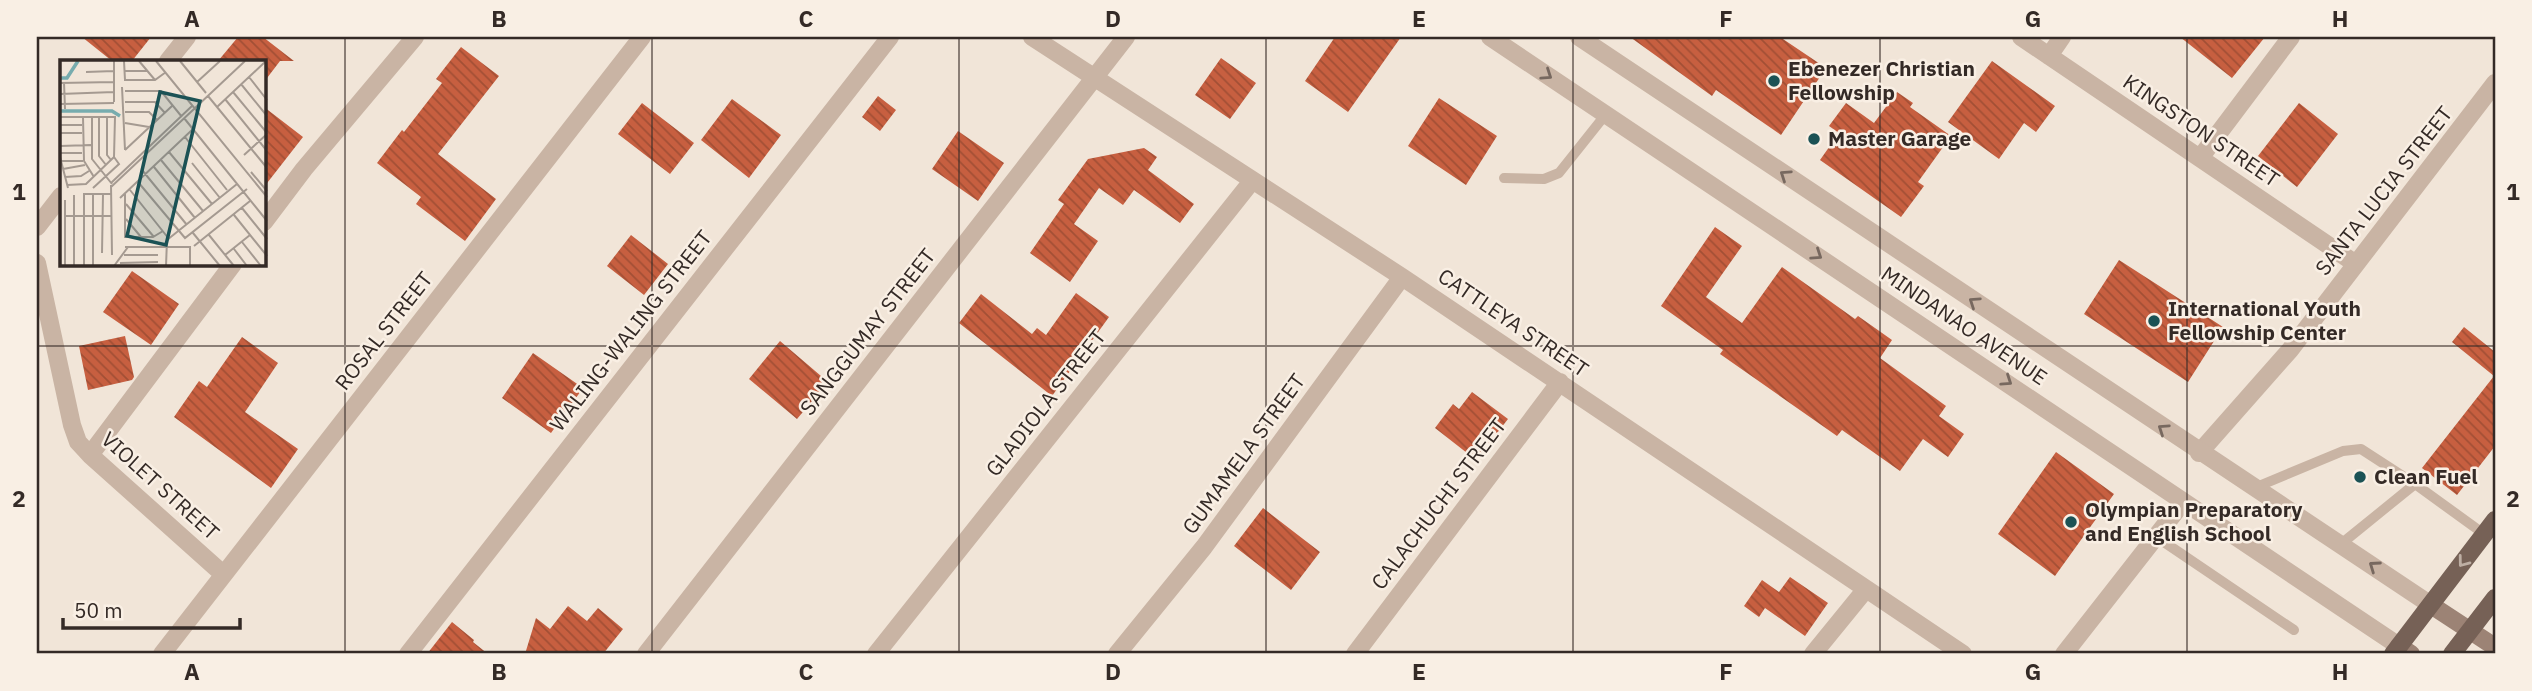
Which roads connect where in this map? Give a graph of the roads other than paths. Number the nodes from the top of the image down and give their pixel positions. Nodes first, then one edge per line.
1 (187, 37) edge
2 (415, 37) edge
3 (642, 37) edge
4 (890, 37) edge
5 (1032, 37) edge
6 (1126, 37) edge
7 (1490, 37) edge
8 (1578, 37) edge
9 (2021, 37) edge
10 (2062, 37) edge
11 (2291, 37) edge
12 (2049, 56) junction
13 (169, 60) edge
14 (1094, 78) junction
15 (2495, 83) edge
16 (1606, 114) junction
17 (2200, 158) junction
18 (1504, 178) dead end
19 (1252, 181) junction
20 (60, 197) edge
21 (266, 219) edge
22 (37, 227) edge
23 (37, 263) edge
24 (2356, 264) junction
25 (232, 266) edge
26 (1402, 277) junction
27 (1560, 382) junction
28 (2199, 453) junction
29 (90, 455) junction
30 (2415, 484) junction
31 (2254, 488) junction
32 (2183, 502) junction
33 (2490, 527) edge
34 (2155, 536) junction
35 (2342, 544) junction
36 (223, 574) junction
37 (1866, 589) junction
38 (2495, 598) edge
39 (2431, 605) junction
40 (2294, 630) dead end
41 (2470, 631) junction
42 (2495, 647) edge
43 (2401, 652) edge
44 (162, 654) edge
45 (408, 654) edge
46 (646, 654) edge
47 (876, 654) edge
48 (1117, 654) edge
49 (1355, 654) edge
50 (1814, 654) edge
51 (1963, 654) edge
52 (2064, 654) edge
53 (2452, 654) edge

1 - 13 street
2 - 21 street
3 - 36 street, ROSAL STREET
4 - 45 street, WALING-WALING STREET
5 - 14 street, CATTLEYA STREET
6 - 14 street, SANGGUMAY STREET
7 -> 16 street, MINDANAO AVENUE
28 -> 8 street, MINDANAO AVENUE
9 - 12 street, KINGSTON STREET
10 - 12 street
11 - 17 street
12 - 17 street, KINGSTON STREET
14 - 19 street, CATTLEYA STREET
14 - 46 street, SANGGUMAY STREET
15 - 24 street, SANTA LUCIA STREET
16 - 18 lane
16 -> 32 street, MINDANAO AVENUE
17 - 24 street, KINGSTON STREET
19 - 26 street, CATTLEYA STREET
19 - 47 street, GLADIOLA STREET
20 - 22 street
23 - 29 street, VIOLET STREET
24 - 28 street, SANTA LUCIA STREET
25 - 29 street
26 - 27 street, CATTLEYA STREET
26 - 48 street, GUMAMELA STREET
27 - 37 street, CATTLEYA STREET
27 - 49 street, CALACHUCHI STREET
28 - 31 street, MINDANAO AVENUE
29 - 36 street, VIOLET STREET
30 - 31 lane
30 - 33 lane
30 - 35 lane
31 - 35 street, MINDANAO AVENUE
32 - 34 street
32 - 43 street, MINDANAO AVENUE
33 -> 39 main road
34 - 40 lane
34 - 52 street
39 -> 35 street, MINDANAO AVENUE
36 - 44 street, ROSAL STREET
37 - 50 street
37 - 51 street, CATTLEYA STREET
38 - 41 main road
39 - 41 main road, MINDANAO AVENUE
39 - 43 main road
41 - 42 main road, MINDANAO AVENUE
41 - 53 main road

